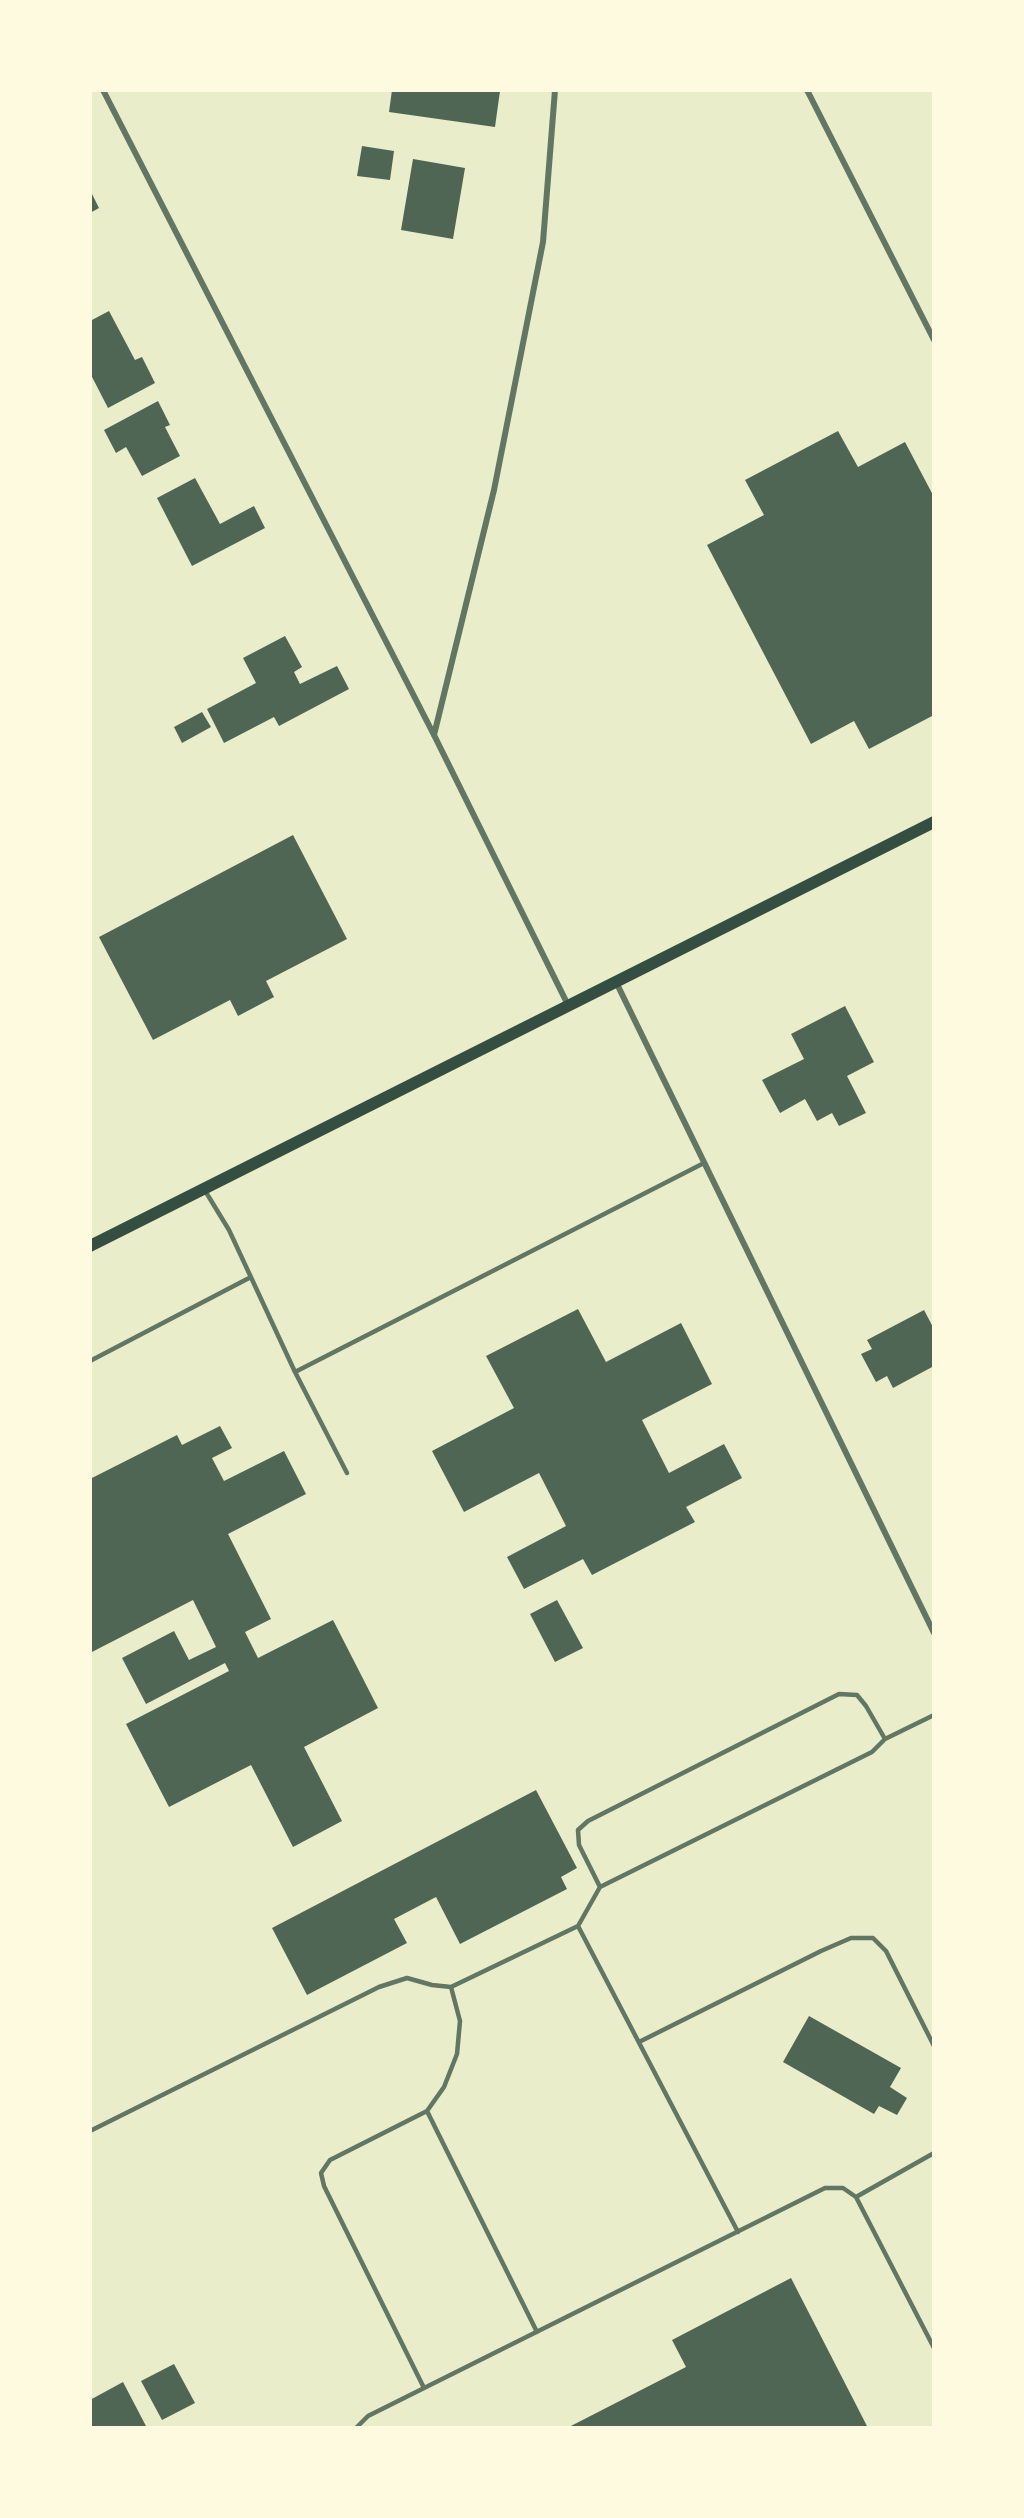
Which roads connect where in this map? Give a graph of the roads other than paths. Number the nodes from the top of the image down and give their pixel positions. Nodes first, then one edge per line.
1 (103, 90) edge
2 (555, 90) edge
3 (807, 90) edge
4 (934, 340) edge
5 (434, 735) junction
6 (934, 822) edge
7 (616, 982) junction
8 (569, 1006) junction
9 (704, 1163) junction
10 (204, 1189) junction
11 (90, 1246) edge
12 (251, 1277) junction
13 (90, 1361) edge
14 (295, 1371) junction
15 (347, 1473) dead end
16 (934, 1633) edge
17 (934, 1715) edge
18 (885, 1739) junction
19 (600, 1887) junction
20 (578, 1926) junction
21 (451, 1987) junction
22 (639, 2042) junction
23 (934, 2046) edge
24 (427, 2111) junction
25 (90, 2131) edge
26 (934, 2153) edge
27 (856, 2197) junction
28 (738, 2232) junction
29 (537, 2332) junction
30 (934, 2348) edge
31 (424, 2388) junction
32 (356, 2428) edge

1 - 5 street
2 - 5 street
3 - 4 street
5 - 8 street
6 - 7 main road
7 - 8 main road
7 - 9 street
8 - 10 main road
9 - 14 lane
9 - 16 street
10 - 11 main road
10 - 12 lane
12 - 13 lane
12 - 14 lane
14 - 15 lane
17 - 18 lane
18 - 19 lane
18 - 19 lane
19 - 20 lane
20 - 21 lane
20 - 22 lane
21 - 24 lane
21 - 25 lane
22 - 23 lane
22 - 28 lane
24 - 29 lane
24 - 31 lane
26 - 27 lane
27 - 28 lane
27 - 30 lane
28 - 29 lane
29 - 31 lane
31 - 32 lane

